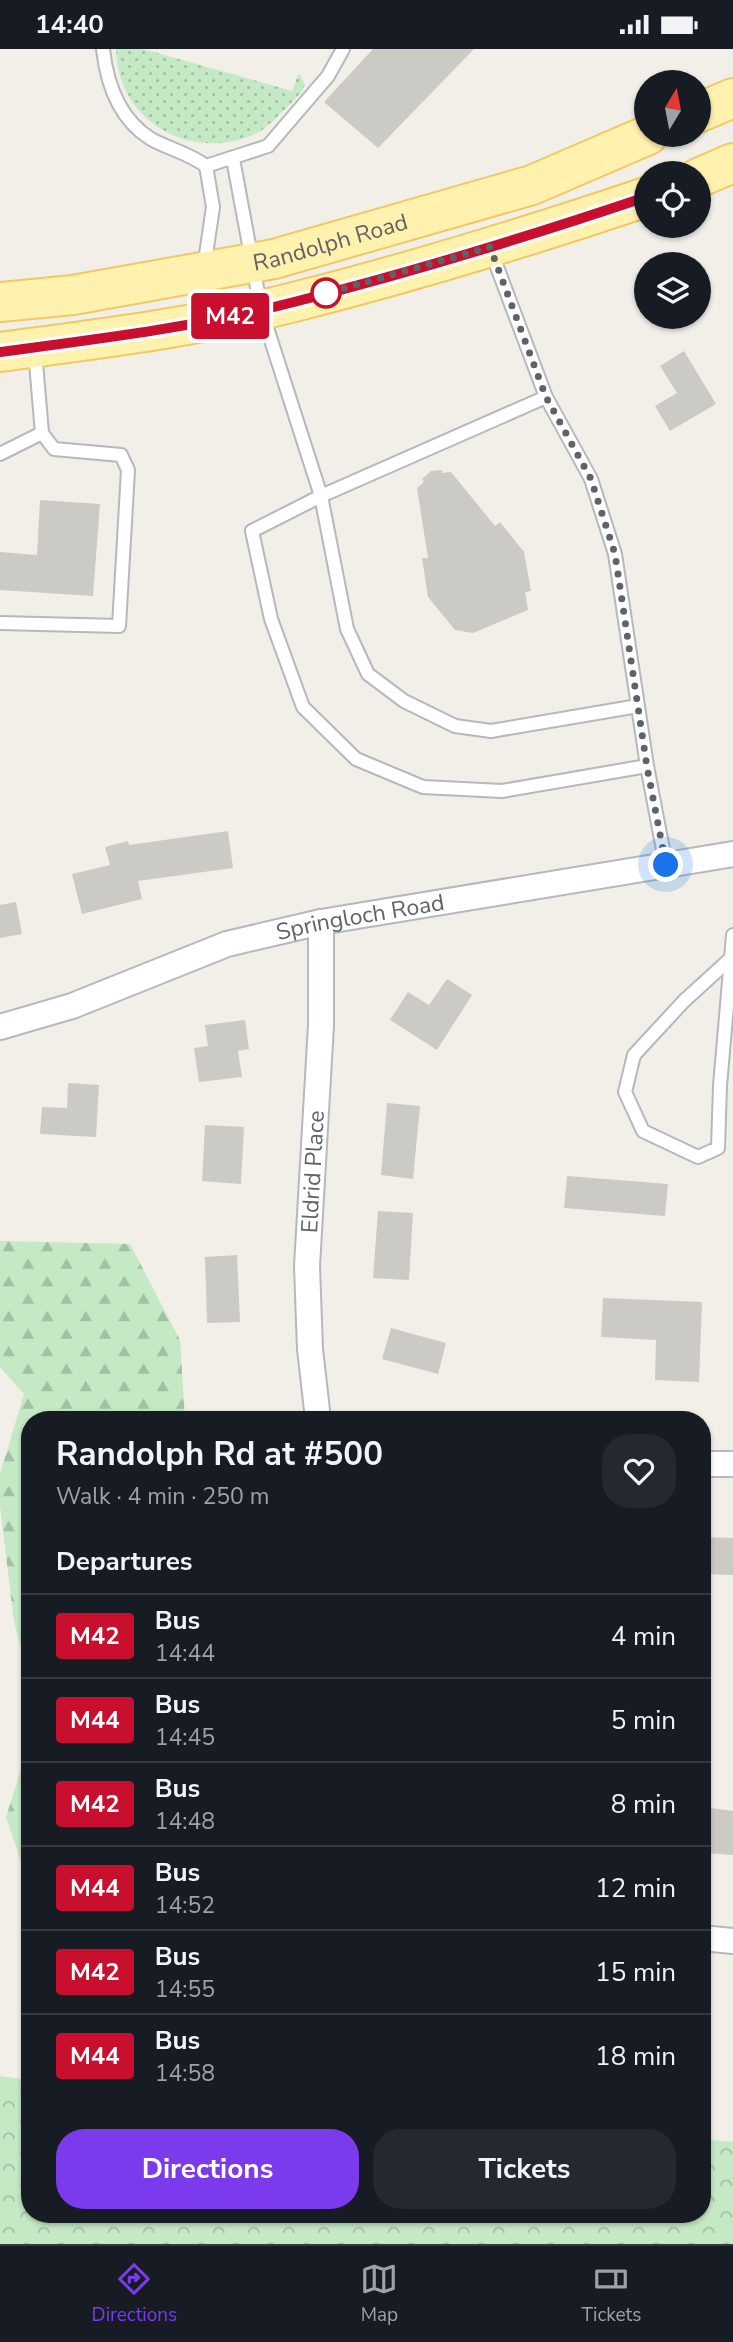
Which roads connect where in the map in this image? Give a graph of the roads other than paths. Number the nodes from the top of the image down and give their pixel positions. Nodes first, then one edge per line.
1 (103, 49) edge
2 (343, 49) edge
3 (733, 97) edge
4 (711, 107) edge
5 (634, 141) edge
6 (233, 159) junction
7 (733, 163) edge
8 (206, 166) junction
9 (711, 172) edge
10 (634, 201) edge
11 (490, 247) junction
12 (252, 263) junction
13 (204, 272) junction
14 (0, 302) edge
15 (261, 309) junction
16 (17, 350) edge
17 (546, 397) junction
18 (42, 433) junction
19 (0, 454) edge
20 (321, 496) junction
21 (0, 623) edge
22 (638, 706) junction
23 (647, 767) junction
24 (733, 853) edge
25 (666, 865) junction
26 (321, 922) junction
27 (733, 935) edge
28 (729, 961) junction
29 (0, 1027) edge
30 (317, 1411) edge
31 (711, 1464) edge
32 (733, 1464) edge
33 (711, 1939) edge
34 (733, 1941) edge

1 - 8 lane
2 - 6 lane
3 - 4 main road
5 - 12 main road, Randolph Road
6 - 8 lane
6 - 12 lane
7 - 9 main road
8 - 13 lane
10 - 11 main road
11 - 15 main road
11 - 17 lane
12 - 13 main road, Randolph Road
12 - 15 lane
13 - 14 main road, Randolph Road
15 - 16 main road
15 - 20 lane
16 - 18 lane
17 - 20 lane
17 - 22 lane
18 - 19 lane
18 - 21 lane
20 - 22 lane
20 - 23 lane
22 - 23 lane
23 - 25 lane
24 - 25 street, Springloch Road
25 - 26 street, Springloch Road
26 - 29 street, Springloch Road
26 - 30 street, Eldrid Place
27 - 28 lane
28 - 28 lane
31 - 32 street
33 - 34 street

